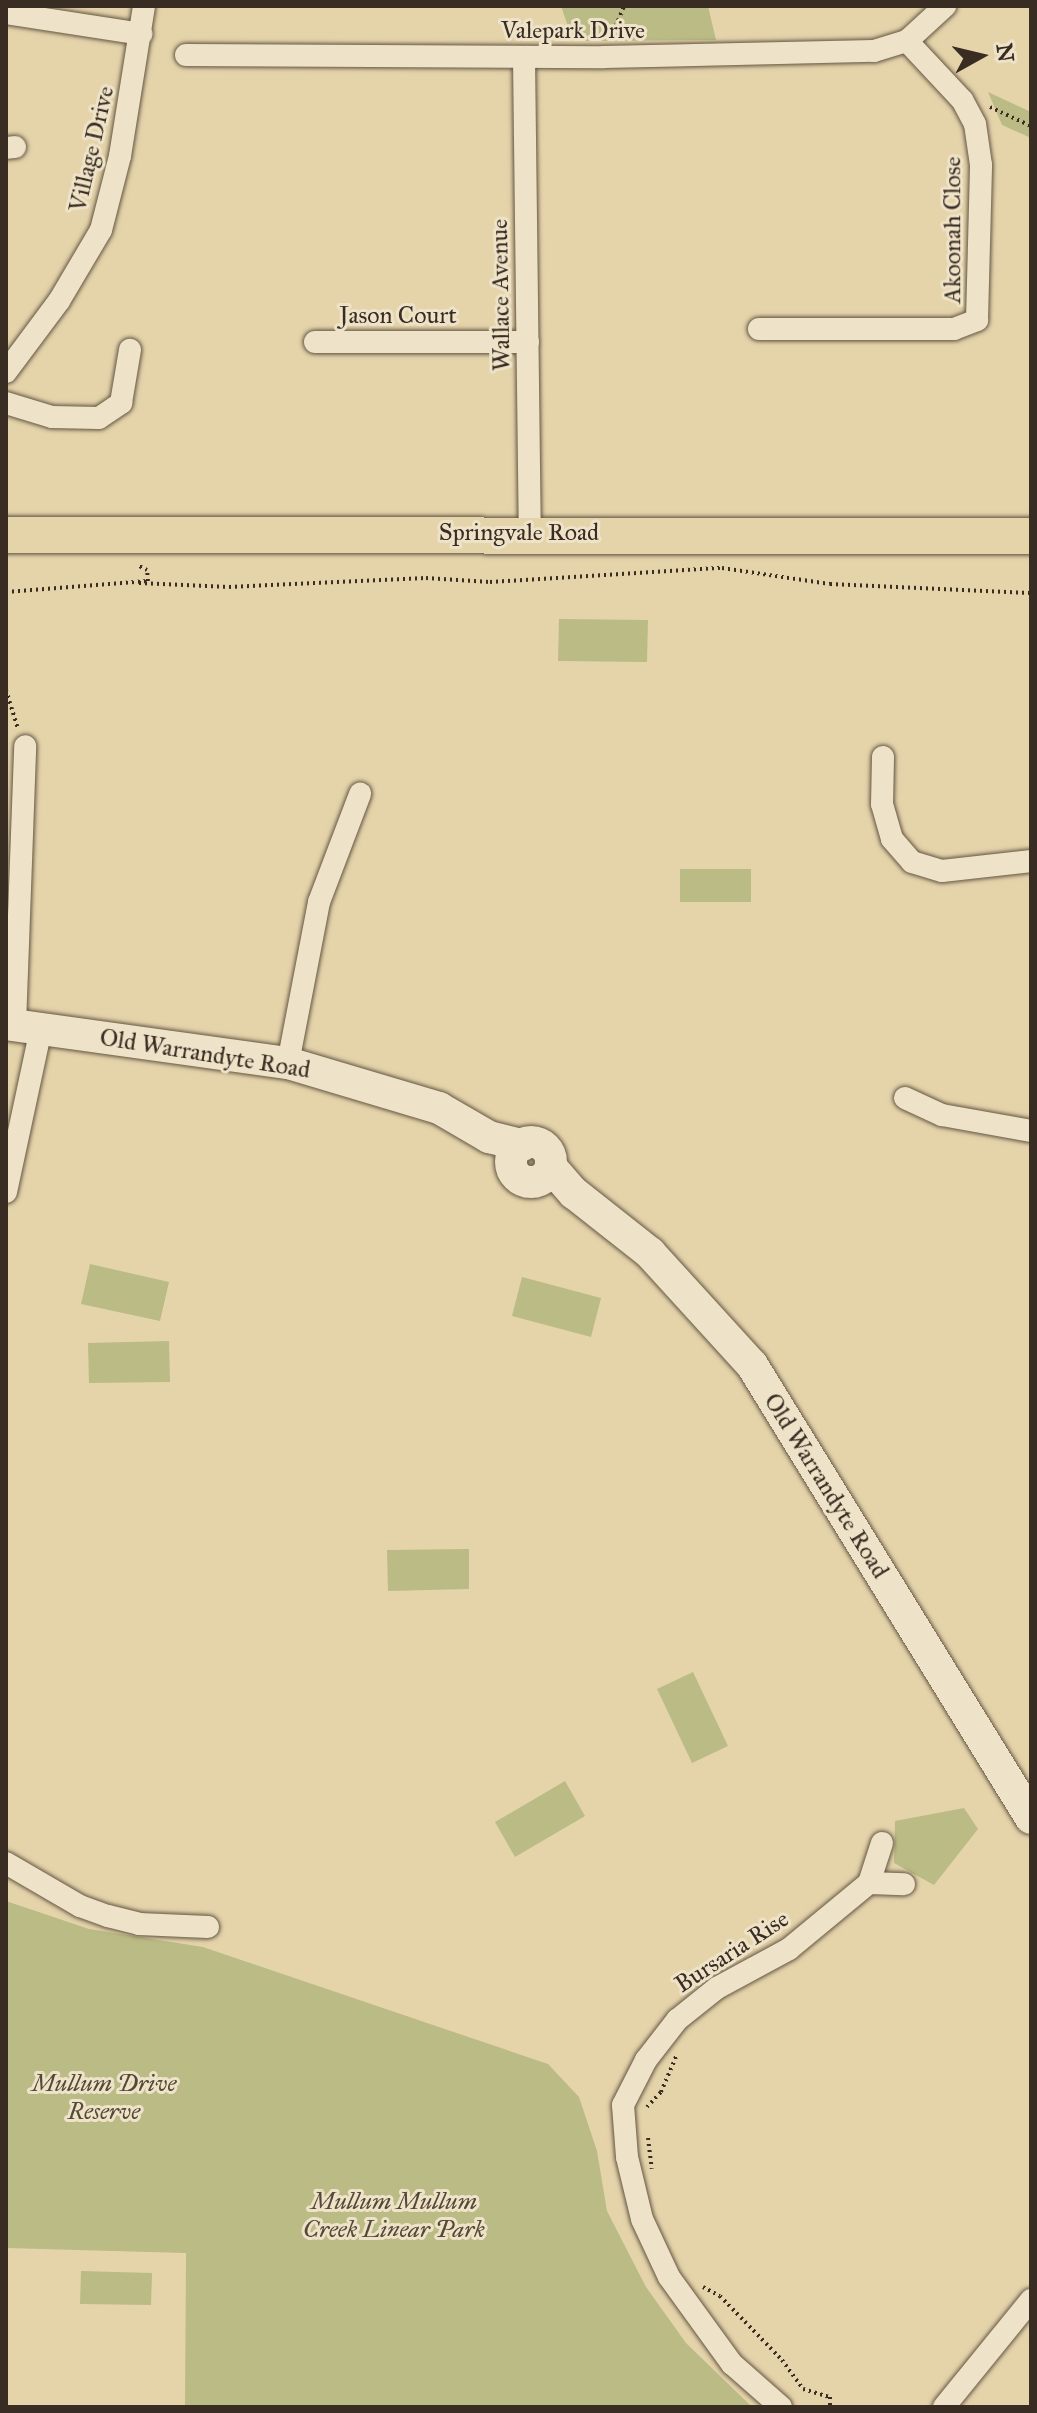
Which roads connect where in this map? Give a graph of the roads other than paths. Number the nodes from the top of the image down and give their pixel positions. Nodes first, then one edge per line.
1 (144, 6) edge
2 (945, 6) edge
3 (6, 13) edge
4 (141, 34) junction
5 (907, 41) junction
6 (186, 55) dead end
7 (524, 57) junction
8 (759, 329) dead end
9 (315, 342) dead end
10 (528, 342) junction
11 (130, 350) dead end
12 (6, 372) edge
13 (6, 403) edge
14 (530, 533) junction
15 (6, 535) edge
16 (1031, 536) edge
17 (25, 746) road end
18 (883, 757) dead end
19 (360, 794) dead end
20 (1031, 861) edge
21 (21, 1026) edge
22 (288, 1063) junction
23 (905, 1098) dead end
24 (1031, 1131) edge
25 (6, 1192) edge
26 (1031, 1818) edge
27 (882, 1843) dead end
28 (6, 1863) edge
29 (869, 1883) junction
30 (904, 1884) dead end
31 (208, 1927) dead end
32 (1031, 2300) edge
33 (781, 2407) edge
34 (944, 2407) edge

1 - 4 street, Village Drive
2 - 5 street, Valepark Drive
3 - 4 street
4 - 12 street, Village Drive
5 - 7 street, Valepark Drive
5 - 8 street, Akoonah Close
6 - 7 street, Valepark Drive
7 - 10 street, Wallace Avenue
9 - 10 street, Jason Court
10 - 14 street, Wallace Avenue
11 - 13 street
14 - 15 main road, Springvale Road
14 - 16 main road, Springvale Road
17 - 21 street
18 - 20 street
19 - 22 street
21 - 22 main road, Old Warrandyte Road
21 - 25 street
22 - 26 main road, Old Warrandyte Road
23 - 24 street
27 - 29 street
28 - 31 street
29 - 30 street
29 - 33 street, Bursaria Rise
32 - 34 street

